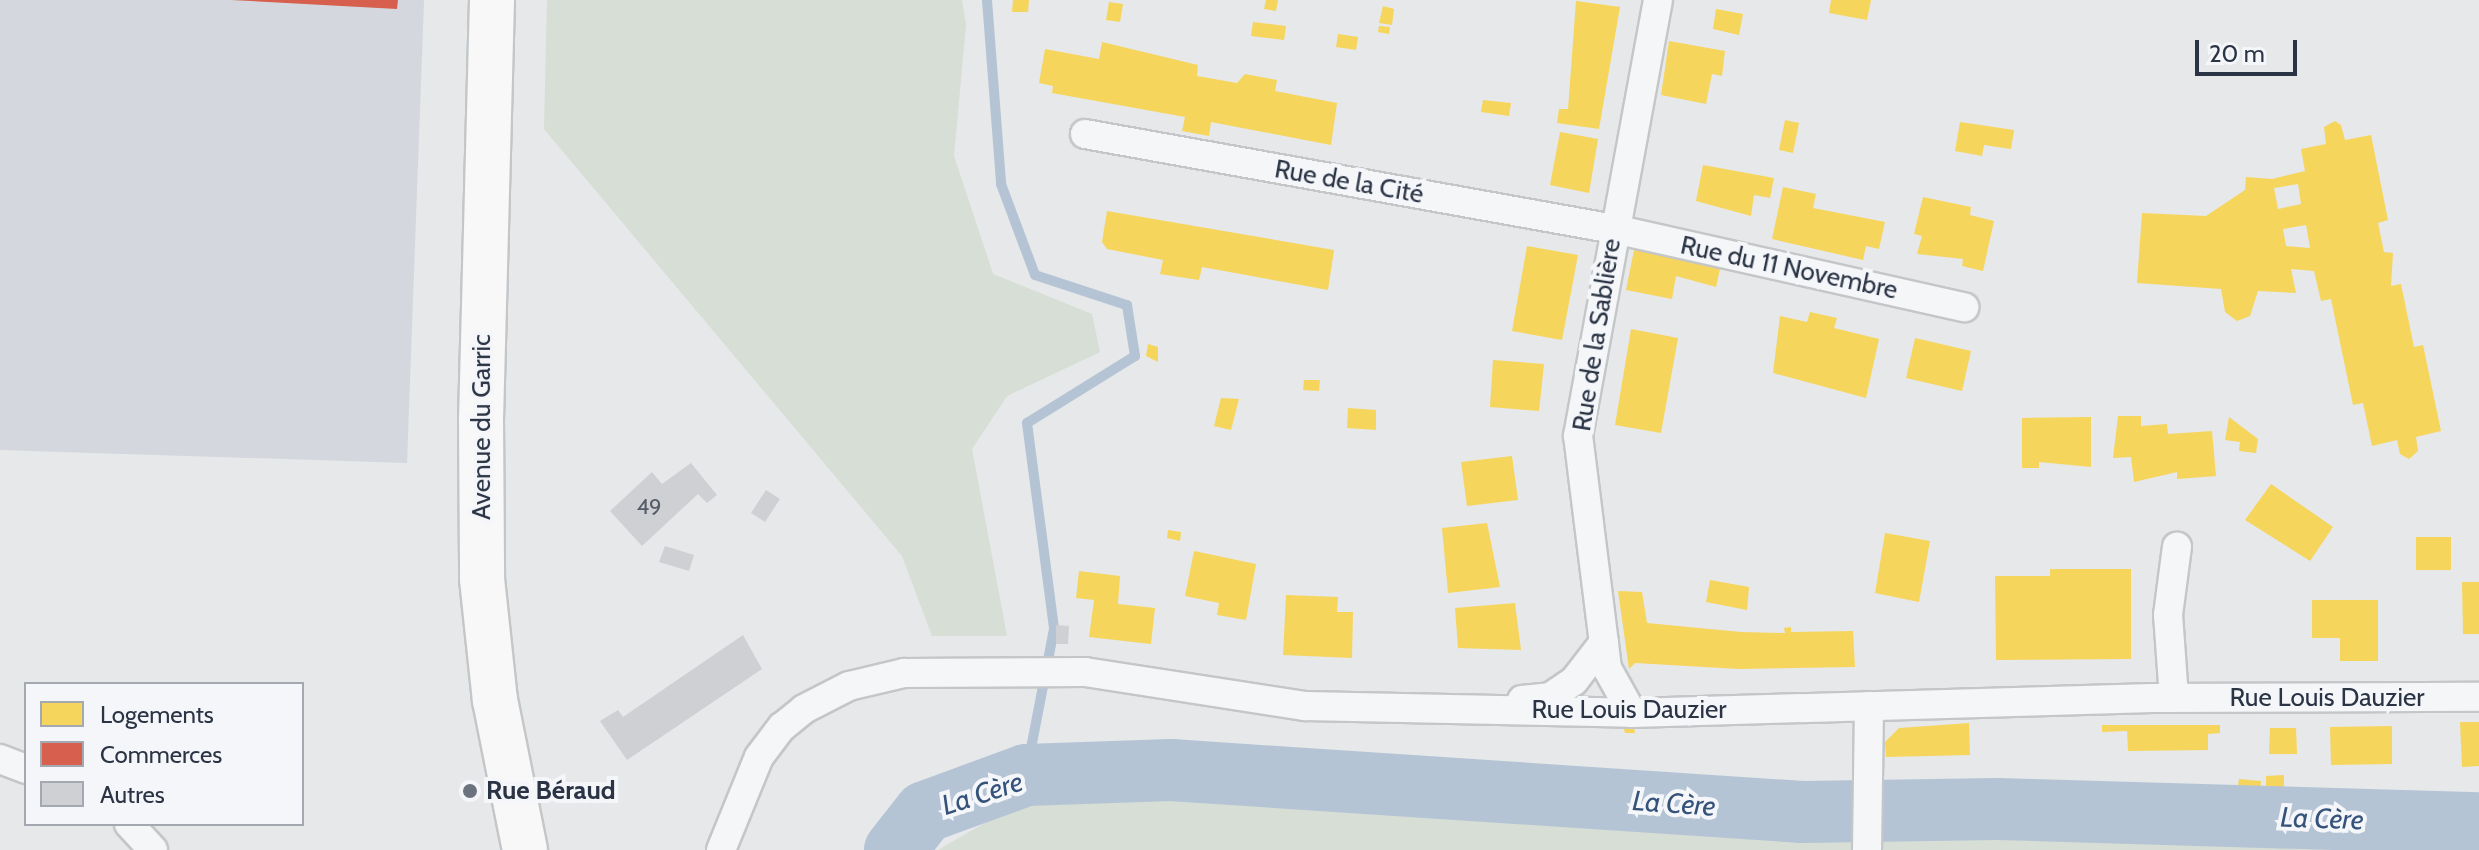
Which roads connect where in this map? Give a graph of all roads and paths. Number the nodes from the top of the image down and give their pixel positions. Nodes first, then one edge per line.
1 (492, 0) edge
2 (1658, 0) edge
3 (1085, 134) dead end
4 (1614, 229) junction
5 (1964, 307) dead end
6 (2177, 547) dead end
7 (1604, 642) junction
8 (2479, 697) edge
9 (2174, 698) junction
10 (1869, 706) junction
11 (1446, 710) junction
12 (1632, 713) junction
13 (0, 759) edge
14 (24, 768) edge
15 (131, 826) edge
16 (725, 846) edge
17 (153, 850) edge
18 (525, 850) edge
19 (1867, 850) edge

1 - 18 main road, Avenue du Garric
2 - 4 street, Rue de la Sablière
3 - 4 street, Rue de la Cité
4 - 5 street, Rue du 11 Novembre
4 - 7 street, Rue de la Sablière
6 - 9 street
7 - 11 street
7 - 12 street, Rue de la Sablière
8 - 9 street, Rue Louis Dauzier
9 - 10 street, Rue Louis Dauzier
10 - 12 street, Rue Louis Dauzier
10 - 19 street
11 - 12 street, Rue Louis Dauzier
11 - 16 street, Rue Louis Dauzier
13 - 14 street
15 - 17 street

